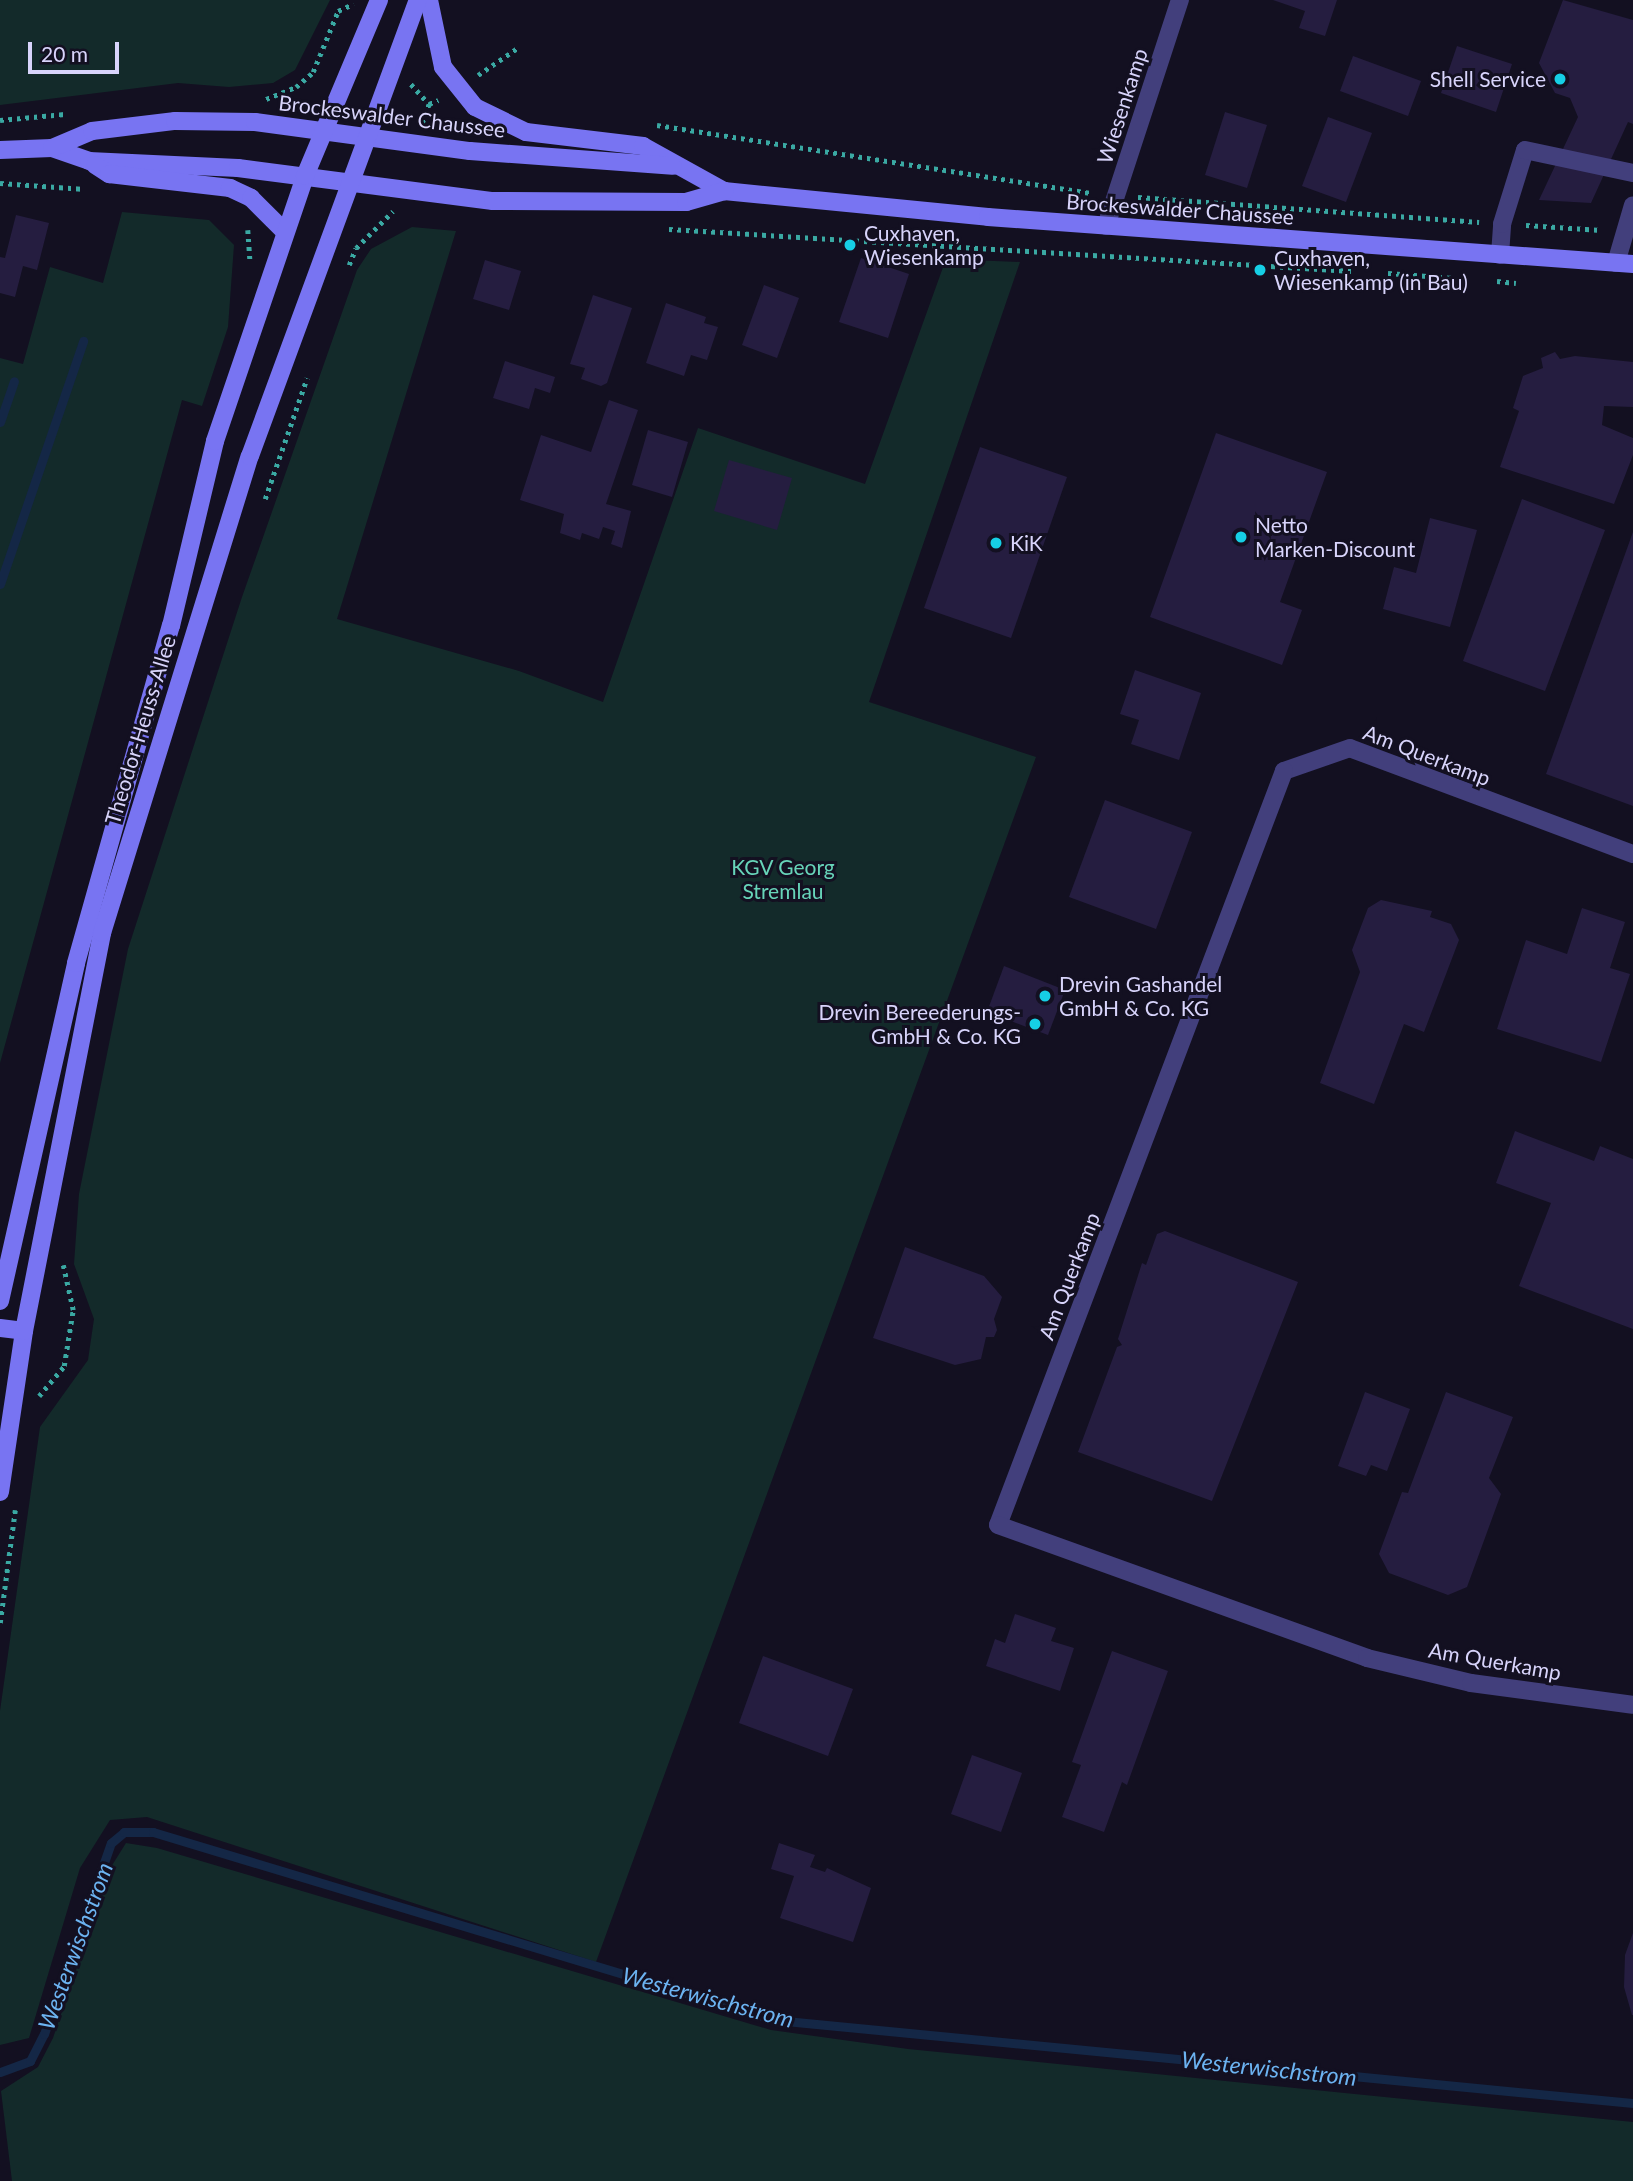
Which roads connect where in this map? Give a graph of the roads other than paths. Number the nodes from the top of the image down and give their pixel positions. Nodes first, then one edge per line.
1 (379, 0) edge
2 (418, 0) edge
3 (429, 0) edge
4 (1180, 0) edge
5 (323, 131) junction
6 (370, 140) junction
7 (52, 148) junction
8 (0, 150) edge
9 (89, 161) junction
10 (679, 167) junction
11 (1633, 173) edge
12 (305, 176) junction
13 (351, 183) junction
14 (724, 191) junction
15 (1633, 205) edge
16 (1106, 226) junction
17 (285, 232) junction
18 (1500, 255) junction
19 (1625, 263) edge
20 (1633, 854) edge
21 (0, 1301) edge
22 (0, 1328) edge
23 (24, 1331) junction
24 (0, 1492) edge
25 (1633, 1704) edge

1 - 5 street, Theodor-Heuss-Allee
2 - 6 street, Theodor-Heuss-Allee
3 - 10 street
4 - 16 street, Wiesenkamp
5 - 6 street, Brockeswalder Chaussee
5 - 7 street, Brockeswalder Chaussee
5 - 12 street, Theodor-Heuss-Allee
6 - 10 street, Brockeswalder Chaussee
6 - 13 street, Theodor-Heuss-Allee
7 - 8 street, Brockeswalder Chaussee
7 - 9 street, Brockeswalder Chaussee
9 - 12 street, Brockeswalder Chaussee
9 - 17 street
10 - 14 street, Brockeswalder Chaussee
11 - 18 street
12 - 13 street, Brockeswalder Chaussee
12 - 17 street, Theodor-Heuss-Allee
13 - 14 street, Brockeswalder Chaussee
13 - 23 street, Theodor-Heuss-Allee
14 - 16 street, Brockeswalder Chaussee
15 - 19 street
16 - 18 street, Brockeswalder Chaussee
17 - 21 street, Theodor-Heuss-Allee
18 - 19 street, Brockeswalder Chaussee
20 - 25 street, Am Querkamp
22 - 23 street
23 - 24 street, Theodor-Heuss-Allee

